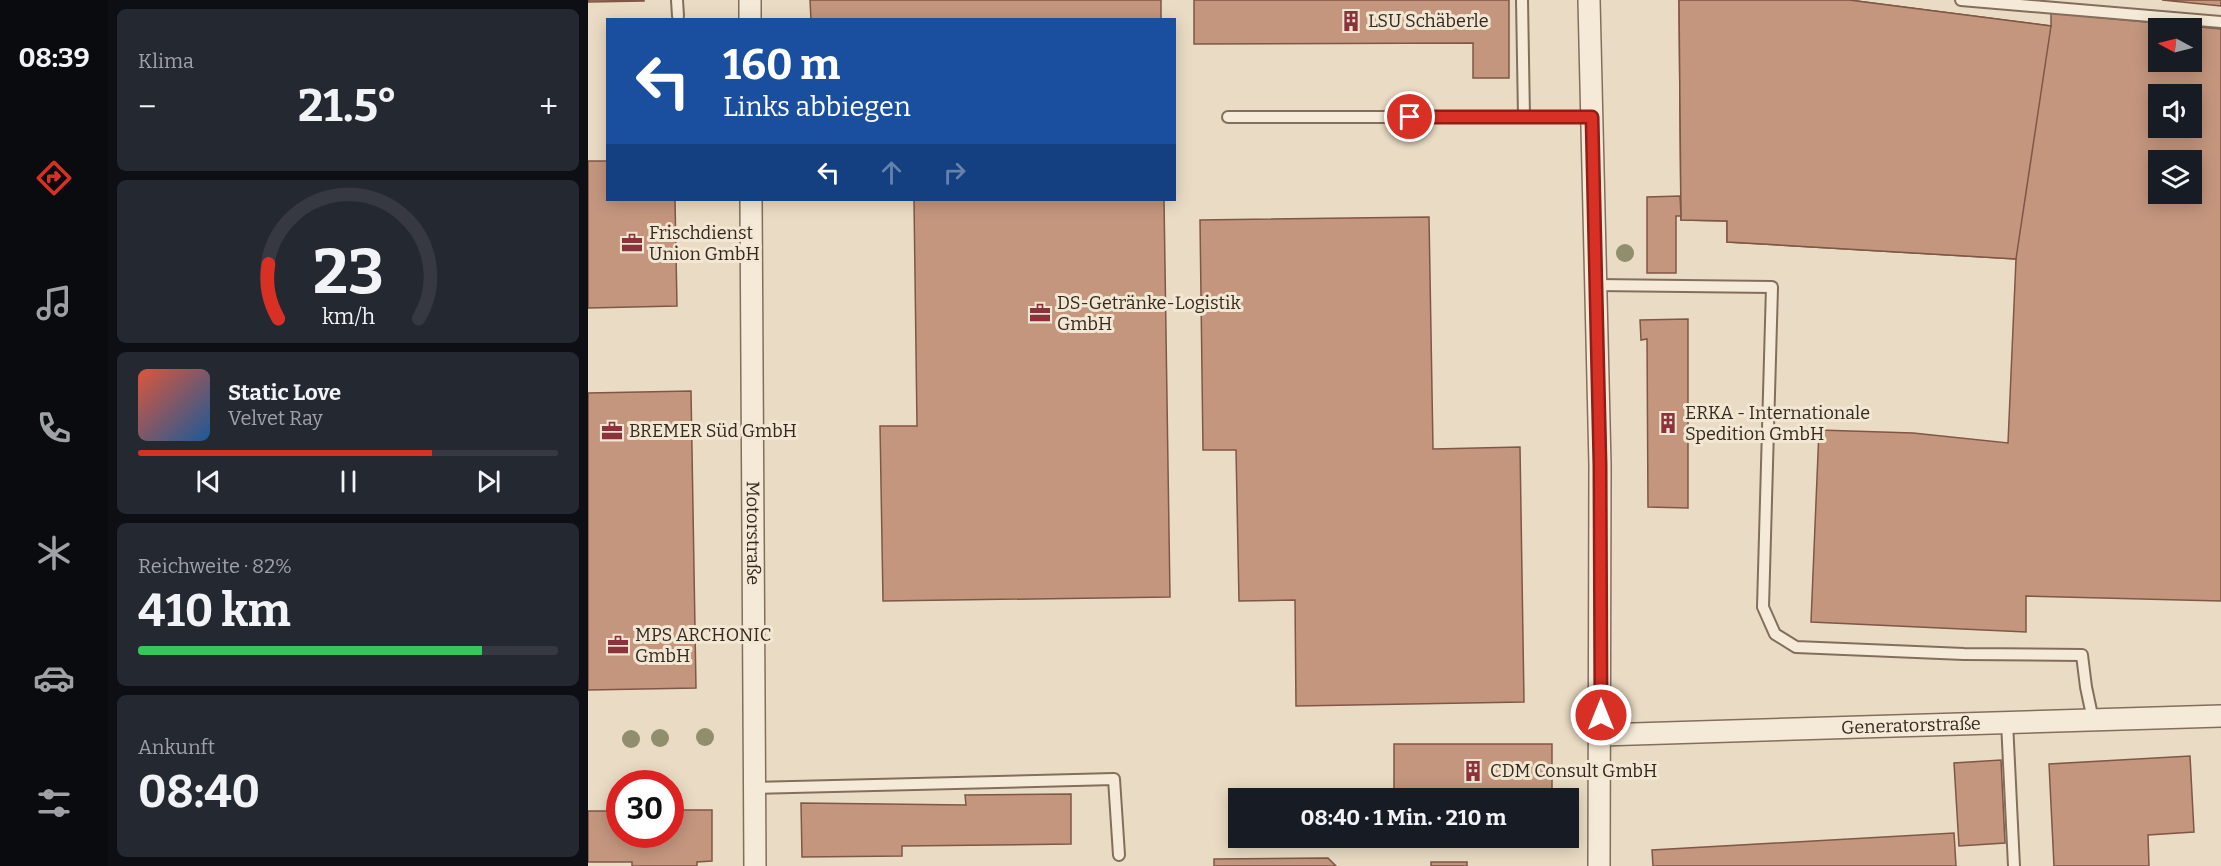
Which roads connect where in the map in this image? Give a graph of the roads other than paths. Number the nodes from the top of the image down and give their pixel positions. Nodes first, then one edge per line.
1 (677, 0) edge
2 (750, 0) edge
3 (1522, 0) edge
4 (1589, 0) edge
5 (1961, 0) edge
6 (678, 16) dead end
7 (750, 18) edge
8 (2221, 22) edge
9 (1228, 117) dead end
10 (1524, 117) junction
11 (1592, 117) junction
12 (751, 201) edge
13 (1596, 285) junction
14 (2221, 716) edge
15 (2093, 720) junction
16 (2007, 722) junction
17 (1601, 735) junction
18 (754, 788) junction
19 (1119, 855) dead end
20 (755, 866) edge
21 (1599, 866) edge
22 (2014, 866) edge

1 - 6 lane
2 - 7 street
3 - 10 lane
4 - 11 street
5 - 8 lane
9 - 10 lane
10 - 11 lane
11 - 13 street
12 - 18 street, Motorstraße
13 - 15 lane
13 - 17 street
14 - 15 street, Generatorstraße
15 - 16 street, Generatorstraße
16 - 17 street, Generatorstraße
16 - 22 lane
17 - 21 street
18 - 19 lane
18 - 20 street, Motorstraße

